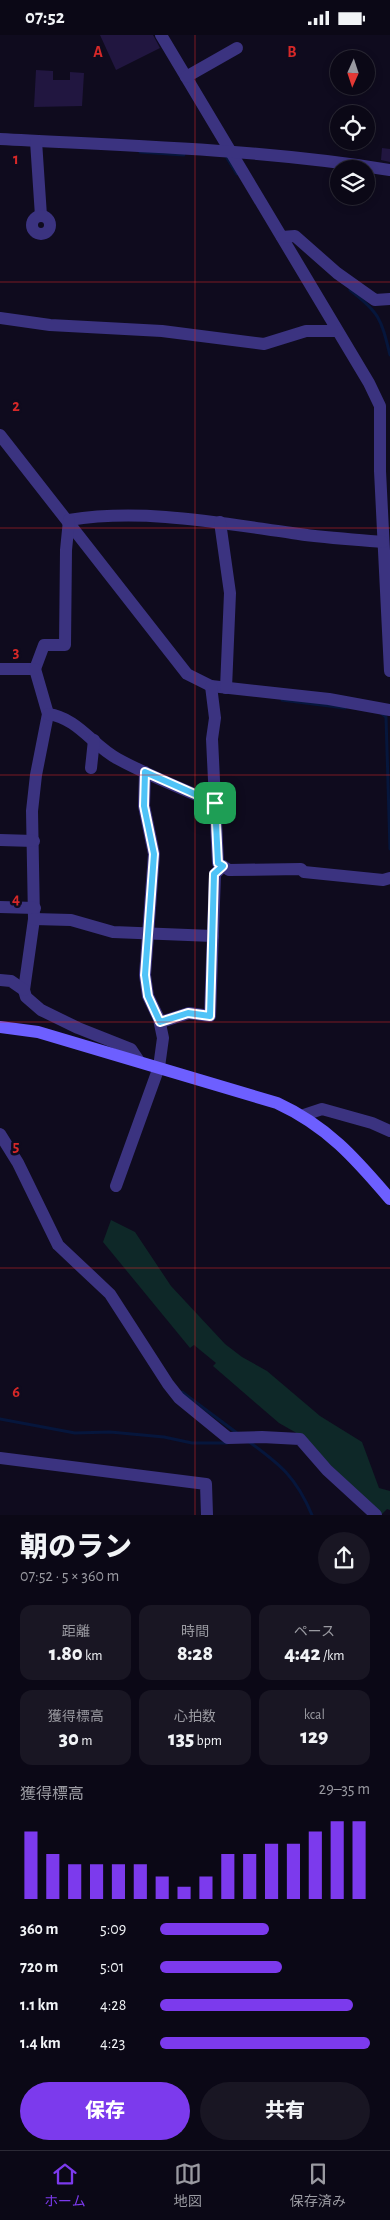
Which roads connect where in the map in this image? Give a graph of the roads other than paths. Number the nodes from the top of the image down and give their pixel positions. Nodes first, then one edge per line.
1 (161, 35) edge
2 (237, 47) dead end
3 (186, 77) junction
4 (0, 139) edge
5 (36, 144) junction
6 (231, 150) junction
7 (390, 170) edge
8 (41, 216) dead end
9 (282, 237) junction
10 (390, 299) edge
11 (0, 318) edge
12 (338, 331) junction
13 (0, 435) edge
14 (385, 472) edge
15 (69, 521) junction
16 (220, 522) junction
17 (383, 542) junction
18 (0, 669) edge
19 (35, 669) junction
20 (390, 671) edge
21 (211, 686) junction
22 (226, 688) junction
23 (390, 710) edge
24 (48, 714) junction
25 (94, 741) junction
26 (91, 767) dead end
27 (145, 772) junction
28 (215, 803) junction
29 (0, 840) edge
30 (34, 841) junction
31 (223, 866) junction
32 (390, 878) edge
33 (0, 907) edge
34 (35, 913) junction
35 (148, 933) junction
36 (213, 936) junction
37 (0, 980) edge
38 (24, 990) junction
39 (160, 1022) junction
40 (0, 1027) edge
41 (139, 1061) junction
42 (159, 1067) junction
43 (304, 1115) junction
44 (390, 1131) edge
45 (0, 1134) edge
46 (116, 1186) dead end
47 (390, 1199) edge
48 (0, 1458) edge
49 (207, 1515) edge
50 (376, 1515) edge

1 - 3 street
2 - 3 street
3 - 6 street
4 - 5 street
5 - 6 street
5 - 8 street
6 - 7 street
6 - 9 street
9 - 10 street
9 - 12 street
11 - 12 street
12 - 14 street
13 - 15 street
14 - 17 street
15 - 16 street
15 - 19 street
15 - 21 street
16 - 17 street
16 - 22 street
17 - 20 street
18 - 19 street
19 - 24 street
21 - 22 street
21 - 28 street
22 - 23 street
24 - 25 street
24 - 30 street
25 - 26 street
25 - 27 street
27 - 28 street
27 - 35 street
28 - 31 street
29 - 30 street
30 - 34 street
31 - 32 street
31 - 36 street
33 - 34 street
34 - 35 street
34 - 38 street
35 - 36 street
35 - 39 street
36 - 39 street
37 - 38 street
38 - 41 street
39 - 42 street
40 - 41 street
41 - 42 street
42 - 43 street
42 - 46 street
43 - 44 street
43 - 47 street
45 - 50 street
48 - 49 street

